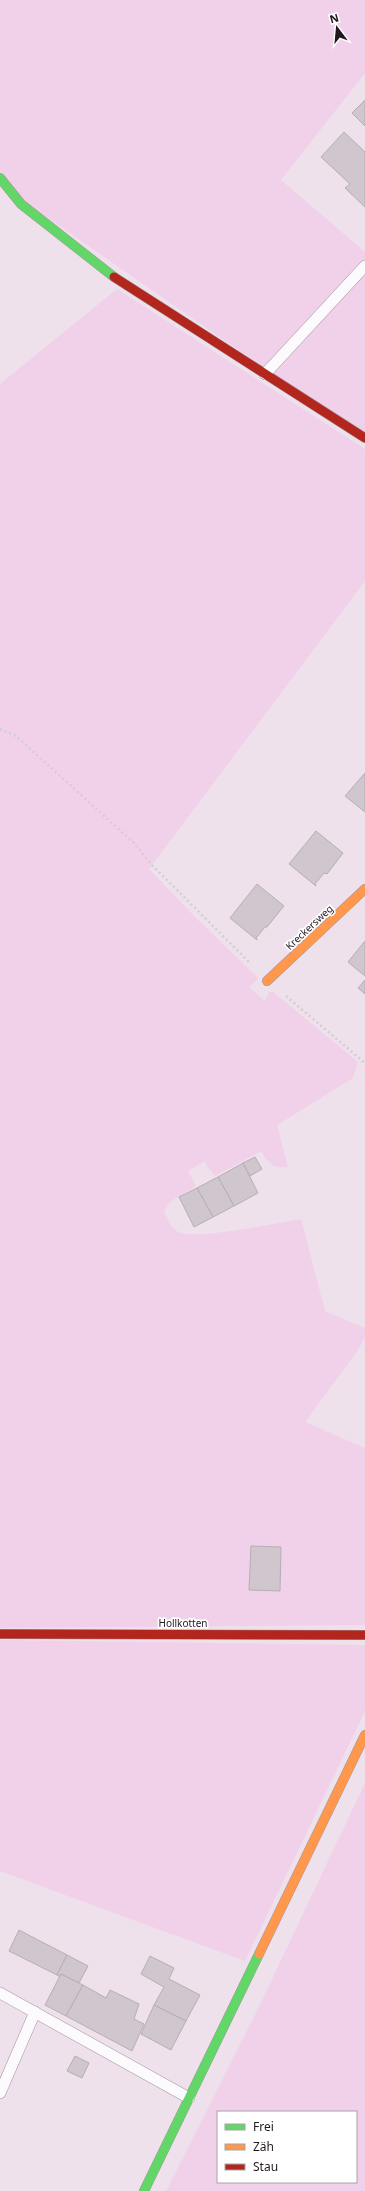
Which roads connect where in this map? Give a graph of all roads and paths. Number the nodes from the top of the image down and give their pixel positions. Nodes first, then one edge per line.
1 (0, 178) edge
2 (365, 266) edge
3 (265, 374) junction
4 (365, 438) edge
5 (0, 729) edge
6 (365, 888) edge
7 (267, 981) junction
8 (365, 1062) edge
9 (0, 1634) edge
10 (365, 1635) edge
11 (365, 1735) edge
12 (0, 1993) edge
13 (35, 2012) junction
14 (0, 2093) edge
15 (189, 2098) junction
16 (144, 2191) edge

1 - 3 street
2 - 3 lane
3 - 4 street
5 - 7 path
6 - 7 street, Kreckersweg
7 - 8 path
9 - 10 street, Hollkotten
11 - 15 street
12 - 13 lane
13 - 14 lane
13 - 15 lane
15 - 16 street

